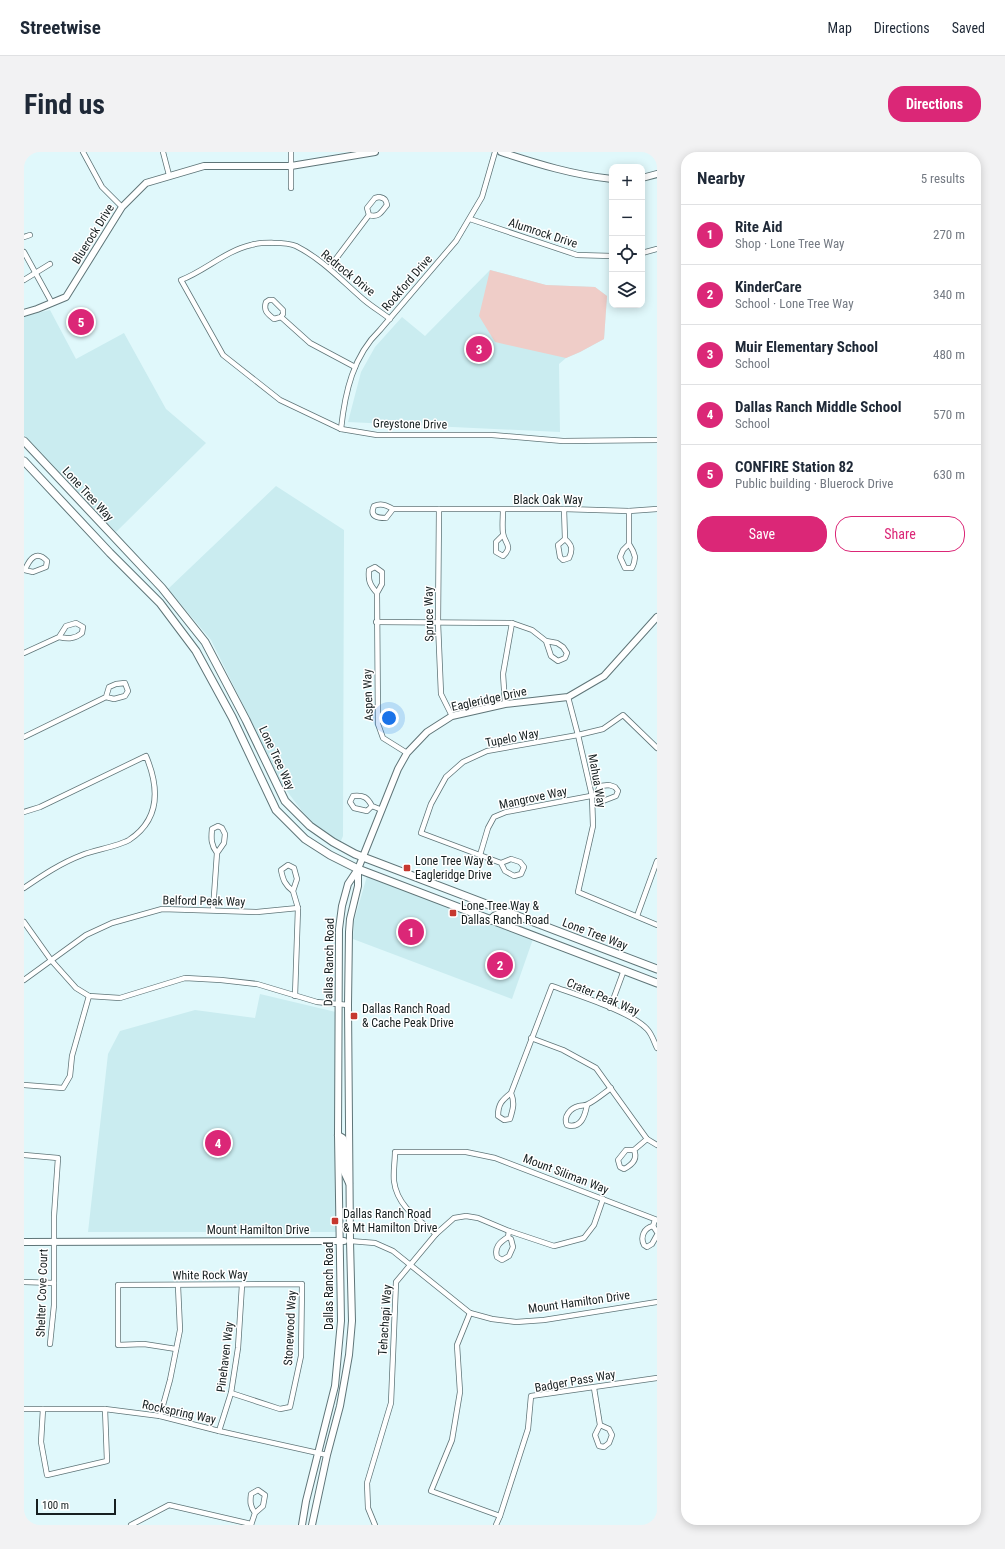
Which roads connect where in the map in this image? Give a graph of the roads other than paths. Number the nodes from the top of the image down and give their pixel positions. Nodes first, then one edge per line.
1 (83, 152) edge
2 (163, 152) edge
3 (291, 152) edge
4 (375, 152) edge
5 (495, 152) edge
6 (501, 152) edge
7 (366, 153) edge
8 (291, 166) junction
9 (657, 174) edge
10 (169, 176) junction
11 (645, 177) edge
12 (609, 179) edge
13 (291, 188) dead end
14 (122, 207) junction
15 (369, 215) junction
16 (470, 219) junction
17 (30, 235) dead end
18 (24, 238) edge
19 (657, 249) edge
20 (24, 252) edge
21 (645, 252) edge
22 (609, 256) edge
23 (50, 264) dead end
24 (329, 268) junction
25 (35, 272) junction
26 (24, 280) edge
27 (180, 280) joint
28 (52, 303) junction
29 (24, 313) edge
30 (281, 317) junction
31 (390, 319) junction
32 (355, 367) junction
33 (341, 429) junction
34 (657, 440) edge
35 (24, 441) edge
36 (24, 461) edge
37 (393, 509) dead end
38 (439, 509) junction
39 (564, 509) junction
40 (657, 509) edge
41 (503, 510) junction
42 (629, 511) junction
43 (503, 535) dead end
44 (565, 539) dead end
45 (629, 544) junction
46 (24, 570) edge
47 (376, 593) junction
48 (657, 618) edge
49 (376, 622) junction
50 (438, 623) junction
51 (512, 623) junction
52 (59, 637) junction
53 (546, 641) junction
54 (24, 653) edge
55 (106, 697) junction
56 (568, 697) junction
57 (505, 704) junction
58 (452, 716) junction
59 (578, 735) junction
60 (24, 737) edge
61 (657, 748) edge
62 (408, 753) junction
63 (594, 796) junction
64 (372, 806) junction
65 (382, 810) junction
66 (24, 812) edge
67 (217, 853) junction
68 (480, 855) junction
69 (363, 857) junction
70 (657, 861) edge
71 (501, 863) junction
72 (358, 868) junction
73 (24, 888) edge
74 (293, 891) junction
75 (298, 908) junction
76 (213, 910) junction
77 (637, 916) junction
78 (491, 920) junction
79 (24, 922) edge
80 (657, 925) edge
81 (544, 926) junction
82 (51, 960) junction
83 (657, 969) edge
84 (624, 970) junction
85 (24, 980) edge
86 (657, 983) edge
87 (89, 996) junction
88 (295, 996) junction
89 (339, 1005) junction
90 (348, 1005) junction
91 (610, 1008) junction
92 (531, 1038) junction
93 (657, 1048) edge
94 (24, 1085) edge
95 (611, 1088) junction
96 (511, 1093) junction
97 (587, 1105) junction
98 (338, 1134) junction
99 (647, 1139) junction
100 (657, 1145) edge
101 (634, 1150) junction
102 (24, 1155) edge
103 (350, 1186) junction
104 (603, 1199) junction
105 (656, 1220) edge
106 (653, 1226) junction
107 (509, 1231) junction
108 (657, 1232) edge
109 (436, 1234) junction
110 (657, 1236) edge
111 (508, 1237) junction
112 (341, 1241) junction
113 (350, 1241) junction
114 (24, 1242) edge
115 (54, 1242) junction
116 (410, 1266) junction
117 (24, 1282) edge
118 (54, 1283) junction
119 (302, 1284) joint
120 (242, 1285) junction
121 (178, 1286) junction
122 (657, 1302) edge
123 (470, 1313) junction
124 (50, 1344) dead end
125 (176, 1349) junction
126 (657, 1378) edge
127 (594, 1388) junction
128 (231, 1393) junction
129 (43, 1409) junction
130 (106, 1409) junction
131 (24, 1410) edge
132 (160, 1416) junction
133 (600, 1425) junction
134 (219, 1431) junction
135 (319, 1453) junction
136 (328, 1455) junction
137 (255, 1513) junction
138 (500, 1516) junction
139 (251, 1524) edge
140 (131, 1525) edge
141 (302, 1525) edge
142 (312, 1525) edge
143 (375, 1525) edge
144 (496, 1525) edge

1 - 14 street
2 - 10 street
3 - 8 street
4 - 7 street, Bluerock Drive
5 - 16 street, Rockford Drive
6 - 12 street
7 - 8 street, Bluerock Drive
8 - 10 street, Bluerock Drive
8 - 13 street
9 - 11 street
10 - 14 street, Bluerock Drive
14 - 28 street, Bluerock Drive
15 - 15 street
15 - 24 street
16 - 22 street, Alumrock Drive
16 - 31 street, Rockford Drive
17 - 18 street
19 - 21 street
20 - 25 street
23 - 25 street
24 - 27 street, Redrock Drive
24 - 31 street, Redrock Drive
25 - 26 street
25 - 28 street
27 - 33 street, Greystone Drive
28 - 29 street, Bluerock Drive
30 - 30 street
30 - 32 street
31 - 32 street, Rockford Drive
32 - 33 street, Rockford Drive
33 - 34 street, Greystone Drive
35 - 69 main road, Lone Tree Way
36 - 72 main road, Lone Tree Way
37 - 38 street, Black Oak Way
38 - 41 street, Black Oak Way
38 - 50 street, Spruce Way
39 - 41 street, Black Oak Way
39 - 42 street, Black Oak Way
39 - 44 street
40 - 42 street, Black Oak Way
41 - 43 street
42 - 45 street
45 - 45 street
46 - 46 street
47 - 47 street
47 - 49 street, Aspen Way
48 - 56 street, Eagleridge Drive
49 - 50 street
49 - 62 street, Aspen Way
50 - 51 street
50 - 58 street, Spruce Way
51 - 53 street
51 - 57 street
52 - 52 street
52 - 54 street
53 - 53 street
55 - 55 street
55 - 60 street
56 - 57 street, Eagleridge Drive
56 - 59 street, Mahua Way
57 - 58 street, Eagleridge Drive
58 - 62 street, Eagleridge Drive
59 - 61 street, Tupelo Way
59 - 63 street, Mahua Way
59 - 68 street, Tupelo Way
62 - 65 street, Eagleridge Drive
63 - 63 street
63 - 68 street, Mangrove Way
63 - 77 street, Mahua Way
64 - 64 street
64 - 65 street
65 - 69 street, Eagleridge Drive
66 - 73 street
67 - 67 street
67 - 76 street
68 - 71 street
69 - 72 street, Eagleridge Drive
69 - 81 main road, Lone Tree Way
70 - 77 street
71 - 71 street
72 - 78 main road, Lone Tree Way
72 - 89 street, Dallas Ranch Road
72 - 90 street, Dallas Ranch Road
74 - 74 street
74 - 75 street
75 - 76 street, Belford Peak Way
75 - 88 street
76 - 82 street, Belford Peak Way
77 - 80 street
78 - 81 main road
78 - 84 main road, Lone Tree Way
79 - 82 street
81 - 83 main road, Lone Tree Way
82 - 85 street, Belford Peak Way
82 - 87 street
84 - 86 main road, Lone Tree Way
84 - 91 street
87 - 88 street
87 - 94 street
88 - 89 street
89 - 90 street
89 - 98 street, Dallas Ranch Road
90 - 103 street, Dallas Ranch Road
91 - 92 street, Crater Peak Way
91 - 93 street, Crater Peak Way
92 - 95 street
92 - 96 street
95 - 97 street
95 - 99 street
96 - 96 street
97 - 97 street
98 - 103 street
98 - 112 street, Dallas Ranch Road
99 - 100 street
99 - 101 street
101 - 101 street
102 - 115 street, Shelter Cove Court
103 - 113 street, Dallas Ranch Road
104 - 105 street, Mount Siliman Way
104 - 107 street, Tehachapi Way
104 - 109 street, Mount Siliman Way
105 - 106 street
106 - 108 street
106 - 110 street
107 - 109 street, Tehachapi Way
107 - 111 street
109 - 116 street, Tehachapi Way
111 - 111 street
112 - 113 street, Mount Hamilton Drive
112 - 115 street, Mount Hamilton Drive
112 - 135 street, Dallas Ranch Road
113 - 116 street, Mount Hamilton Drive
113 - 136 street, Dallas Ranch Road
114 - 115 street, Mount Hamilton Drive
115 - 118 street, Shelter Cove Court
116 - 123 street, Mount Hamilton Drive
116 - 143 street, Tehachapi Way
117 - 118 street
118 - 124 street, Shelter Cove Court
119 - 120 street, White Rock Way
119 - 128 street, Stonewood Way
120 - 121 street, White Rock Way
120 - 128 street, Pinehaven Way
121 - 125 street
121 - 125 street, White Rock Way
122 - 123 street, Mount Hamilton Drive
123 - 138 street
125 - 132 street
126 - 127 street, Badger Pass Way
127 - 133 street
127 - 138 street, Badger Pass Way
128 - 134 street, Pinehaven Way
129 - 130 street, Rockspring Way
129 - 130 street
129 - 131 street, Rockspring Way
130 - 132 street, Rockspring Way
132 - 134 street, Rockspring Way
133 - 133 street
134 - 135 street, Rockspring Way
135 - 136 street, Rockspring Way
135 - 141 street, Dallas Ranch Road
136 - 142 street, Dallas Ranch Road
137 - 137 street
137 - 139 street
138 - 144 street, Badger Pass Way
139 - 140 street

